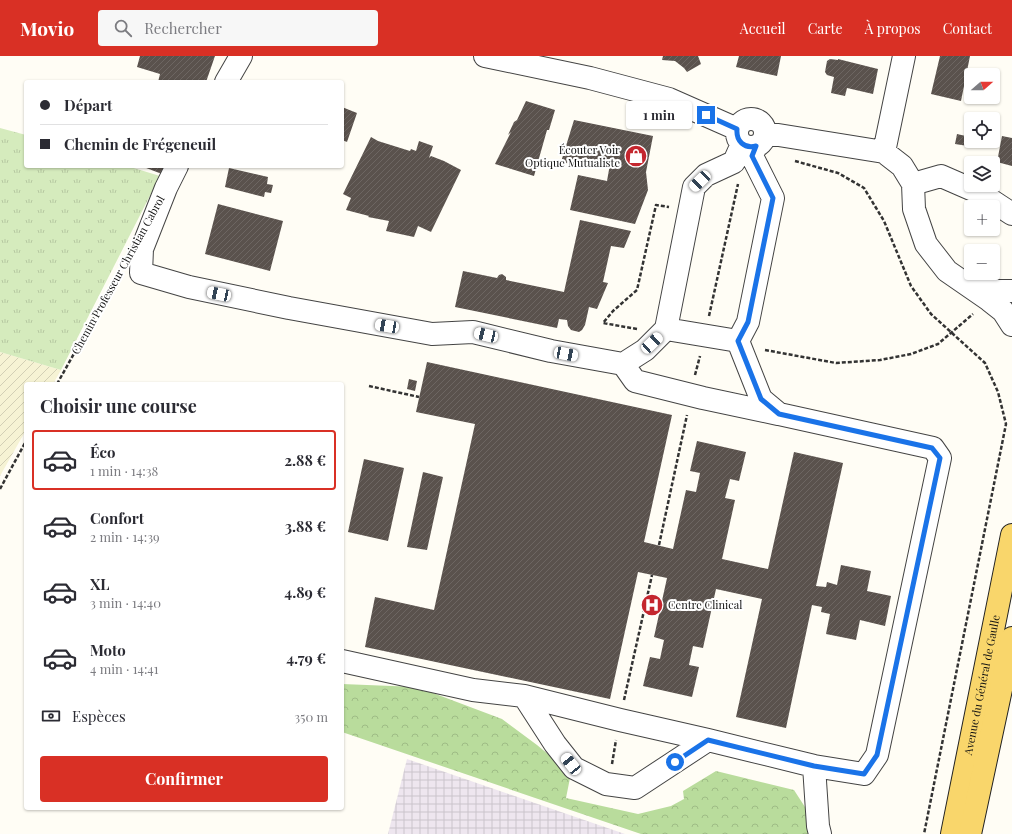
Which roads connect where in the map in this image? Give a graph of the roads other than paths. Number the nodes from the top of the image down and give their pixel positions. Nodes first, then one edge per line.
1 (241, 56) edge
2 (485, 56) edge
3 (904, 56) edge
4 (227, 80) edge
5 (750, 138) junction
6 (884, 152) junction
7 (177, 168) edge
8 (913, 184) junction
9 (1012, 214) edge
10 (947, 270) junction
11 (1012, 290) edge
12 (1012, 325) edge
13 (666, 329) junction
14 (738, 341) junction
15 (623, 364) junction
16 (779, 414) junction
17 (1012, 535) edge
18 (1012, 638) edge
19 (344, 661) edge
20 (524, 696) junction
21 (708, 740) junction
22 (814, 766) junction
23 (820, 834) edge
24 (952, 834) edge
25 (970, 834) edge

1 - 4 street
2 - 5 street
3 - 6 street
5 - 6 street
5 - 13 street
5 - 14 street
6 - 8 street
7 - 15 street, Chemin Professeur Christian Cabrol
8 - 9 street
8 - 10 street
10 - 11 street
10 - 12 street
13 - 14 street
13 - 15 street
14 - 16 street
15 - 16 street
16 - 22 street
17 - 24 main road, Avenue du Général de Gaulle
18 - 25 main road
19 - 20 street
20 - 21 street
20 - 21 street
21 - 22 street
22 - 23 street

